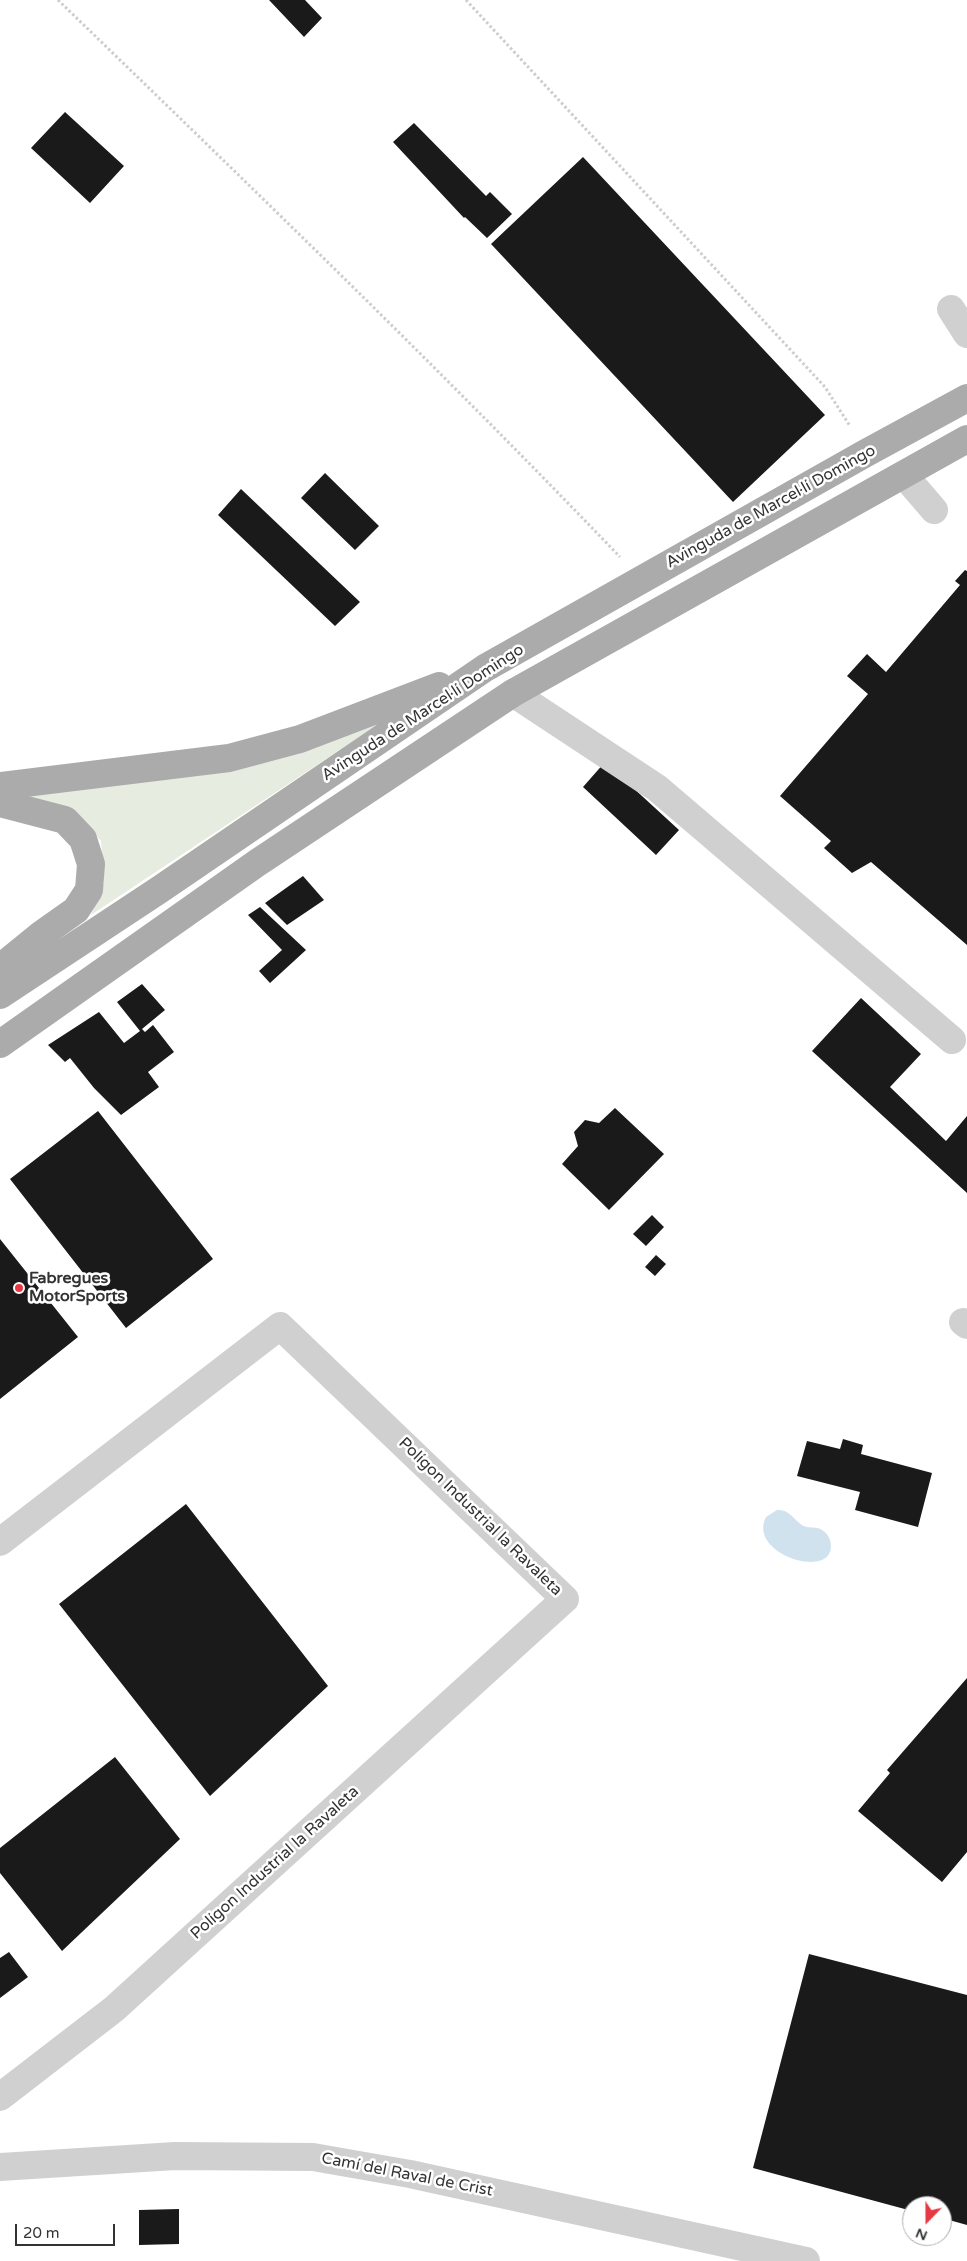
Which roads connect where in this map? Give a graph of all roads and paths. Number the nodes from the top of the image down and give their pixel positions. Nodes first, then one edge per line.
1 (58, 0) edge
2 (466, 0) edge
3 (951, 309) dead end
4 (967, 334) edge
5 (967, 398) edge
6 (967, 439) edge
7 (866, 453) junction
8 (904, 475) junction
9 (934, 510) dead end
10 (642, 580) junction
11 (485, 668) junction
12 (513, 693) junction
13 (0, 786) edge
14 (0, 803) edge
15 (0, 968) edge
16 (0, 995) edge
17 (952, 1040) dead end
18 (0, 1044) edge
19 (0, 1542) edge
20 (0, 2097) edge
21 (0, 2167) edge
22 (806, 2261) edge

1 - 10 path
2 - 7 path
3 - 4 street
5 - 7 main road, Avinguda de Marcel·lí Domingo
6 - 8 main road
7 - 10 main road, Avinguda de Marcel·lí Domingo
8 - 9 street
8 - 12 main road
10 - 11 main road, Avinguda de Marcel·lí Domingo
11 - 13 main road
11 - 16 main road, Avinguda de Marcel·lí Domingo
12 - 17 street
12 - 18 main road
14 - 15 main road
19 - 20 street, Polígon Industrial la Ravaleta
21 - 22 street, Camí del Raval de Crist

